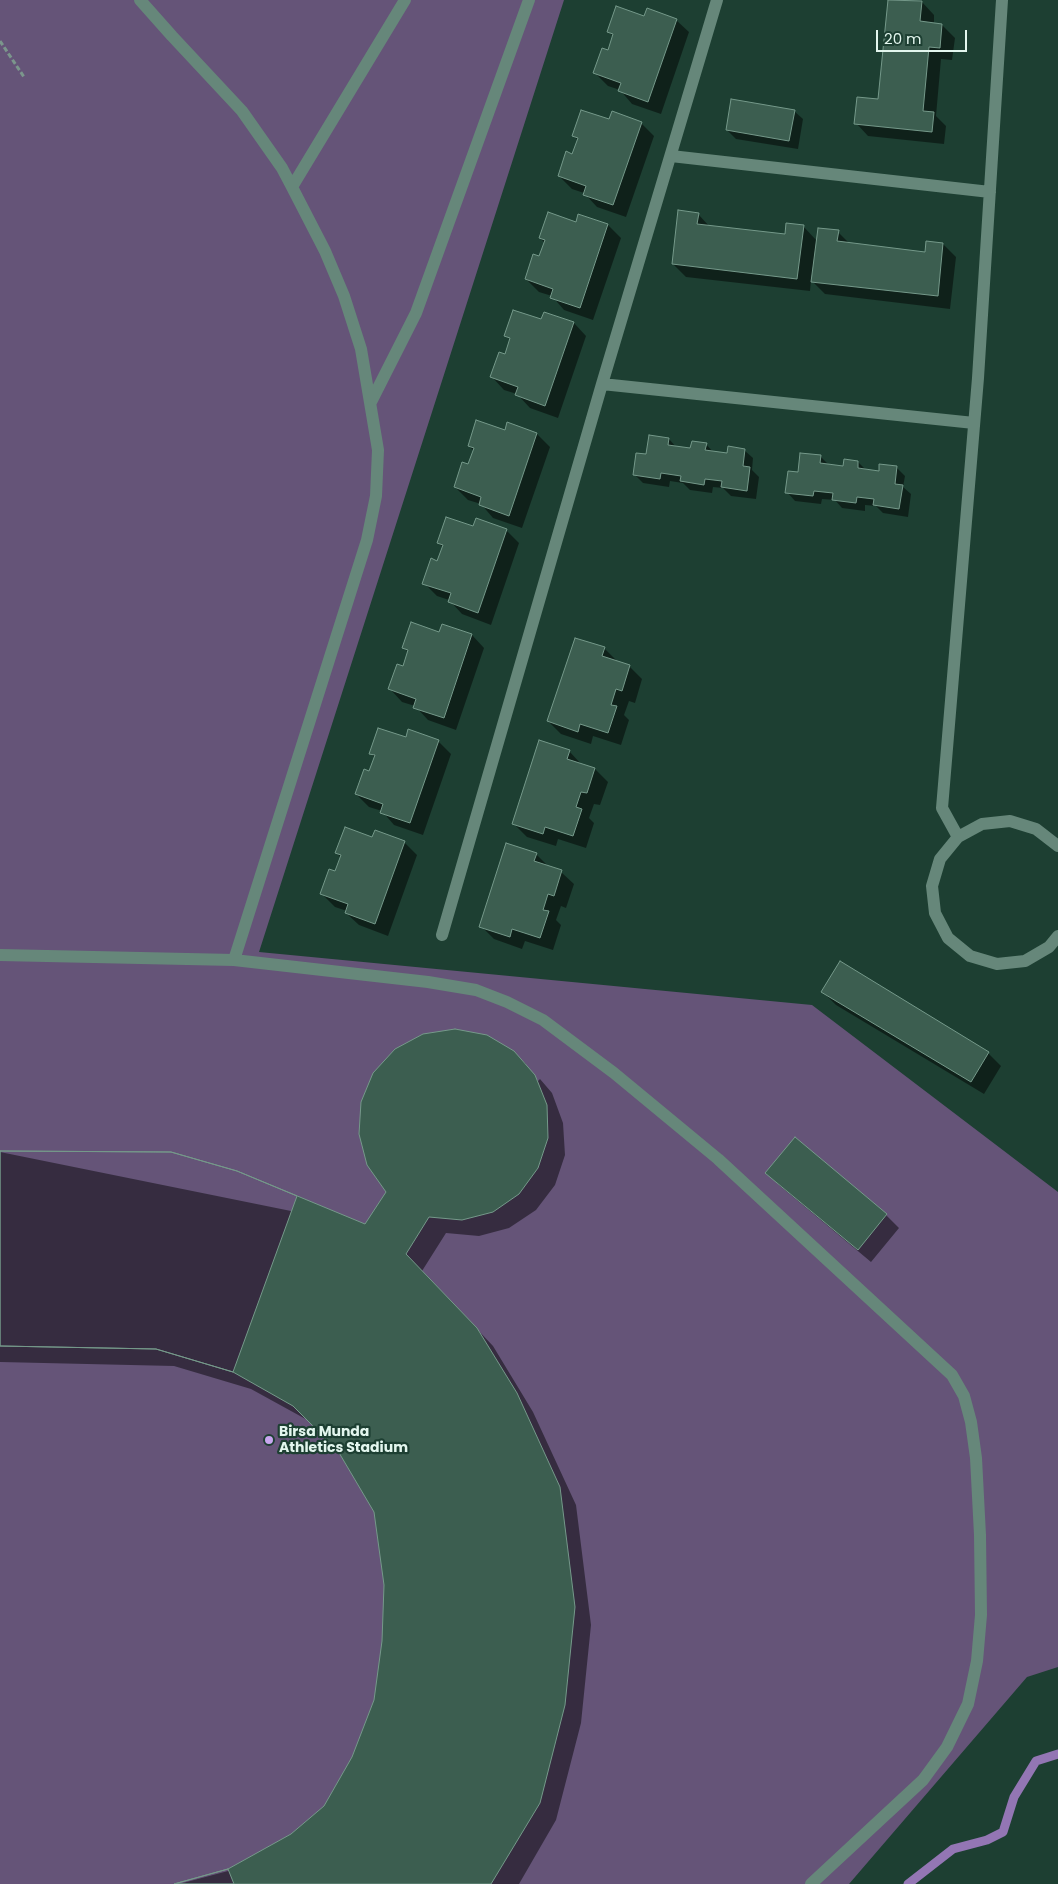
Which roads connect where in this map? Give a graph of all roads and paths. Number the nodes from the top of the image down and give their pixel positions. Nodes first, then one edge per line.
1 (140, 0) edge
2 (405, 0) edge
3 (529, 0) edge
4 (718, 0) edge
5 (1002, 0) edge
6 (0, 41) edge
7 (24, 77) dead end
8 (671, 156) junction
9 (292, 187) junction
10 (990, 192) junction
11 (602, 384) junction
12 (371, 402) junction
13 (974, 423) junction
14 (958, 837) junction
15 (1058, 846) edge
16 (442, 935) dead end
17 (1058, 936) edge
18 (0, 955) edge
19 (234, 960) junction
20 (811, 1884) edge

1 - 9 lane
2 - 9 lane
3 - 12 lane
4 - 8 lane
5 - 10 lane
6 - 7 path
8 - 10 lane
8 - 11 lane
9 - 12 lane
10 - 13 lane
11 - 13 lane
11 - 16 lane
12 - 19 lane
13 - 14 lane
14 - 15 lane
14 - 17 lane
18 - 19 lane
19 - 20 lane

